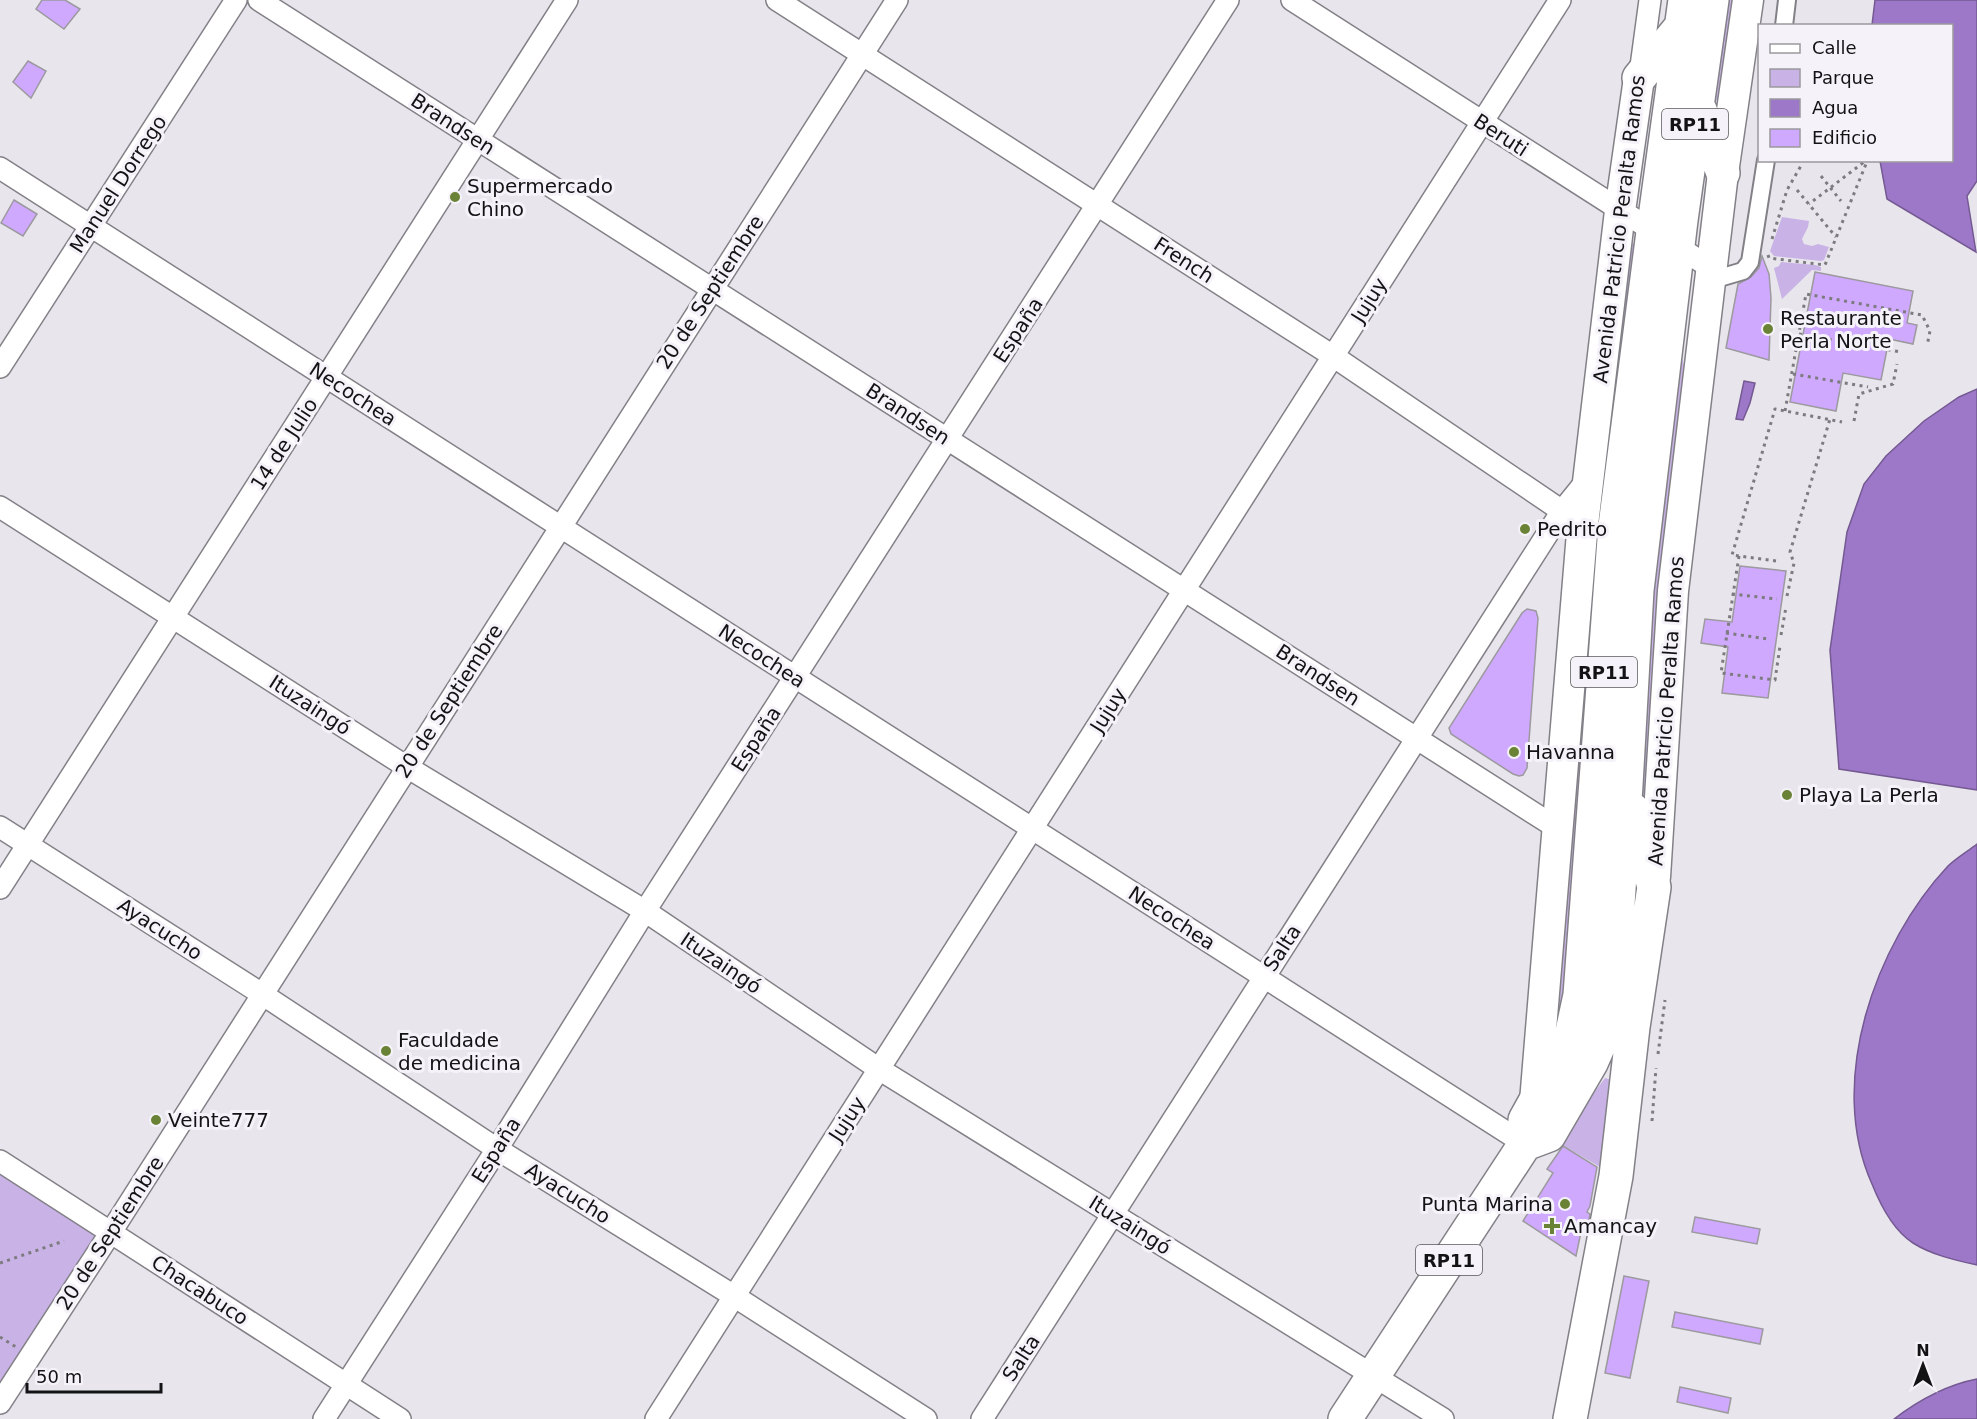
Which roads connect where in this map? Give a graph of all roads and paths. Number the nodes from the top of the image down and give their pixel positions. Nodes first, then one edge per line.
1 (236, 0) edge
2 (259, 0) edge
3 (567, 0) edge
4 (777, 0) edge
5 (897, 0) edge
6 (1228, 0) edge
7 (1292, 0) edge
8 (1560, 0) edge
9 (1650, 0) edge
10 (1713, 0) edge
11 (1748, 0) edge
12 (1787, 0) edge
13 (1683, 14) edge
14 (1784, 24) edge
15 (862, 55) junction
16 (1639, 78) junction
17 (1698, 105) junction
18 (1482, 122) junction
19 (478, 140) junction
20 (1766, 162) edge
21 (1802, 164) dead end
22 (0, 168) edge
23 (1723, 173) junction
24 (1821, 176) dead end
25 (1830, 188) junction
26 (1797, 190) dead end
27 (1841, 201) dead end
28 (1809, 204) junction
29 (1097, 205) junction
30 (1620, 211) junction
31 (91, 226) junction
32 (1774, 235) dead end
33 (1836, 237) junction
34 (1665, 240) junction
35 (1763, 252) dead end
36 (1710, 274) junction
37 (712, 289) junction
38 (1799, 334) junction
39 (1927, 346) dead end
40 (1901, 352) dead end
41 (1333, 356) junction
42 (1897, 364) dead end
43 (0, 367) edge
44 (1792, 374) junction
45 (326, 377) junction
46 (1868, 387) dead end
47 (1785, 411) junction
48 (1830, 419) junction
49 (1854, 421) dead end
50 (1842, 422) dead end
51 (948, 440) junction
52 (0, 507) edge
53 (1572, 522) junction
54 (560, 527) junction
55 (1739, 556) junction
56 (1776, 561) dead end
57 (1184, 590) junction
58 (1732, 594) junction
59 (1787, 596) dead end
60 (1777, 599) dead end
61 (1785, 607) dead end
62 (173, 618) junction
63 (1726, 633) junction
64 (1781, 635) dead end
65 (1768, 639) dead end
66 (1780, 646) dead end
67 (796, 678) junction
68 (1416, 738) junction
69 (407, 767) junction
70 (1626, 785) junction
71 (0, 827) edge
72 (1557, 828) junction
73 (1032, 829) junction
74 (28, 845) junction
75 (1654, 887) junction
76 (0, 888) edge
77 (645, 911) junction
78 (1264, 977) junction
79 (262, 994) junction
80 (1665, 1000) dead end
81 (1634, 1027) junction
82 (1658, 1054) dead end
83 (1656, 1068) dead end
84 (879, 1069) junction
85 (1578, 1087) junction
86 (1535, 1104) junction
87 (1652, 1121) dead end
88 (1525, 1144) junction
89 (497, 1149) junction
90 (0, 1161) edge
91 (1113, 1215) junction
92 (111, 1232) junction
93 (64, 1241) dead end
94 (0, 1263) edge
95 (734, 1296) junction
96 (1373, 1375) junction
97 (347, 1385) junction
98 (0, 1403) edge
99 (324, 1419) edge
100 (400, 1419) edge
101 (656, 1419) edge
102 (926, 1419) edge
103 (982, 1419) edge
104 (1345, 1419) edge
105 (1443, 1419) edge
106 (1570, 1419) edge

1 - 31 street, Manuel Dorrego
2 - 19 street, Brandsen
3 - 19 street, 14 de Julio
4 - 15 street, French
5 - 15 street, 20 de Septiembre
6 - 29 street, España
7 - 18 street, Beruti
8 - 18 street, Jujuy
9 - 16 street, Avenida Patricio Peralta Ramos
10 - 17 main road, Avenida Patricio Peralta Ramos / RP11
11 - 23 main road, Avenida Patricio Peralta Ramos
12 - 14 street
13 - 16 main road
13 - 34 main road, Avenida Patricio Peralta Ramos / RP11
15 - 29 street, French
15 - 37 street, 20 de Septiembre
16 - 30 main road, Avenida Patricio Peralta Ramos
17 - 23 main road
17 - 34 main road, Avenida Patricio Peralta Ramos / RP11
18 - 30 street, Beruti
18 - 41 street, Jujuy
19 - 37 street, Brandsen
19 - 45 street, 14 de Julio
20 - 36 street
21 - 32 path
22 - 31 street, Necochea
23 - 36 main road, Avenida Patricio Peralta Ramos
24 - 25 path
25 - 27 path
25 - 28 path
25 - 33 path
26 - 28 path
28 - 33 path
29 - 41 street, French
29 - 51 street, España
30 - 34 street, Beruti
30 - 53 main road, Avenida Patricio Peralta Ramos
31 - 43 street, Manuel Dorrego
31 - 45 street, Necochea
33 - 35 path
34 - 36 street, Beruti
34 - 70 main road, Avenida Patricio Peralta Ramos / RP11
34 - 86 main road, Avenida Patricio Peralta Ramos / RP11
36 - 75 main road, Avenida Patricio Peralta Ramos
37 - 51 street, Brandsen
37 - 54 street, 20 de Septiembre
38 - 39 path
38 - 40 path
38 - 44 path
41 - 53 street, French
41 - 57 street, Jujuy
42 - 49 path
44 - 46 path
44 - 47 path
45 - 54 street, Necochea
45 - 62 street, 14 de Julio
47 - 48 path
47 - 55 path
48 - 50 path
48 - 59 path
51 - 57 street, Brandsen
51 - 67 street, España
52 - 62 street, Ituzaingó
53 - 68 street, Salta
53 - 72 main road, Avenida Patricio Peralta Ramos
54 - 67 street, Necochea
54 - 69 street, 20 de Septiembre
55 - 56 path
55 - 58 path
57 - 68 street, Brandsen
57 - 73 street, Jujuy
58 - 60 path
58 - 63 path
61 - 64 path
62 - 69 street, Ituzaingó
62 - 74 street, 14 de Julio
63 - 65 path
63 - 66 path
67 - 73 street, Necochea
67 - 77 street, España
68 - 72 street, Brandsen
68 - 78 street, Salta
69 - 77 street, Ituzaingó
69 - 79 street, 20 de Septiembre
70 - 75 main road
70 - 85 main road, Avenida Patricio Peralta Ramos / RP11
71 - 74 street, Ayacucho
72 - 86 main road, Avenida Patricio Peralta Ramos
73 - 78 street, Necochea
73 - 84 street, Jujuy
74 - 76 street, 14 de Julio
74 - 79 street, Ayacucho
75 - 81 main road, Avenida Patricio Peralta Ramos
77 - 84 street, Ituzaingó
77 - 89 street, España
78 - 88 street, Necochea
78 - 91 street, Salta
79 - 89 street, Ayacucho
79 - 92 street, 20 de Septiembre
80 - 82 path
81 - 85 main road
81 - 106 main road, Avenida Patricio Peralta Ramos
83 - 87 path
84 - 91 street, Ituzaingó
84 - 95 street, Jujuy
85 - 88 main road, Avenida Patricio Peralta Ramos / RP11
86 - 88 main road, Avenida Patricio Peralta Ramos / RP11
88 - 96 main road, RP11
89 - 95 street, Ayacucho
89 - 97 street, España
90 - 92 street, Chacabuco
91 - 96 street, Ituzaingó
91 - 103 street, Salta
92 - 97 street, Chacabuco
92 - 98 street, 20 de Septiembre
93 - 94 path
95 - 101 street, Jujuy
95 - 102 street, Ayacucho
96 - 104 main road, RP11
96 - 105 street, Ituzaingó
97 - 99 street, España
97 - 100 street, Chacabuco

